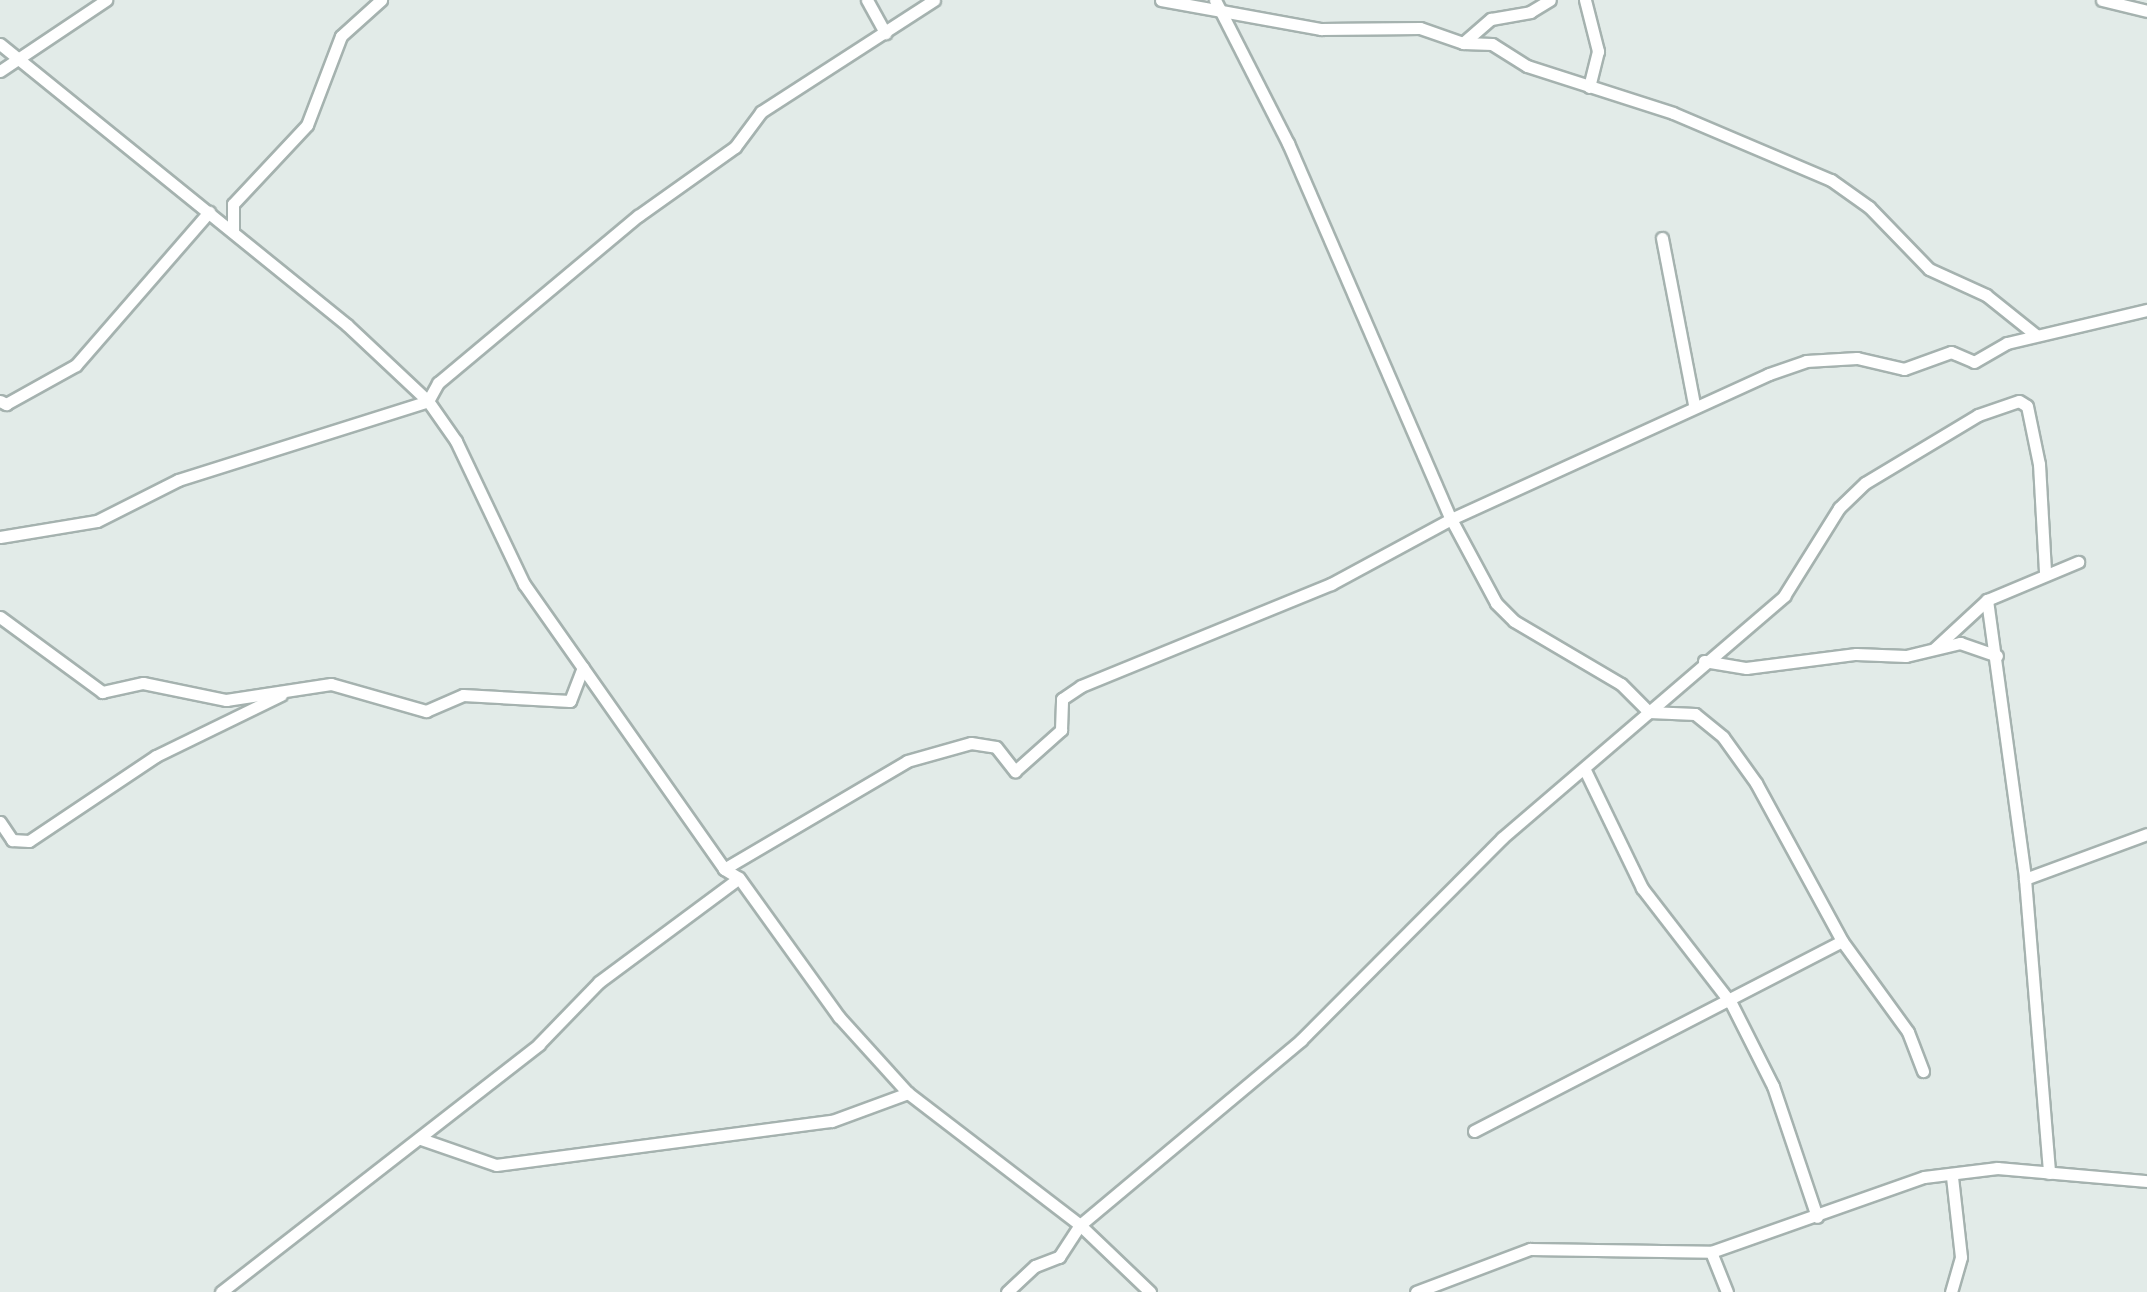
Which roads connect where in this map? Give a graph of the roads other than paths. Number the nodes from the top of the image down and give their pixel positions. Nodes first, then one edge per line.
1 (106, 0) edge
2 (381, 0) edge
3 (867, 0) edge
4 (934, 0) edge
5 (1161, 0) edge
6 (1550, 0) edge
7 (1585, 0) edge
8 (2102, 0) edge
9 (1217, 4) edge
10 (2147, 11) edge
11 (885, 32) junction
12 (1463, 43) junction
13 (0, 44) edge
14 (18, 64) junction
15 (0, 71) edge
16 (1589, 87) junction
17 (209, 212) junction
18 (233, 232) junction
19 (1662, 238) dead end
20 (2147, 310) edge
21 (2036, 335) junction
22 (0, 401) edge
23 (428, 401) junction
24 (1694, 404) junction
25 (1451, 519) junction
26 (0, 538) edge
27 (2078, 562) dead end
28 (2045, 572) junction
29 (1986, 600) junction
30 (0, 617) edge
31 (1932, 652) junction
32 (1997, 656) junction
33 (1704, 661) junction
34 (583, 667) junction
35 (298, 686) junction
36 (1649, 712) junction
37 (1585, 770) junction
38 (0, 822) edge
39 (2147, 834) edge
40 (724, 869) junction
41 (739, 878) junction
42 (2025, 879) junction
43 (1842, 941) junction
44 (1731, 1002) junction
45 (1923, 1071) dead end
46 (908, 1092) junction
47 (1474, 1131) dead end
48 (421, 1139) junction
49 (2049, 1172) junction
50 (1952, 1176) junction
51 (2147, 1182) edge
52 (1817, 1217) junction
53 (1080, 1225) junction
54 (1711, 1252) junction
55 (220, 1292) edge
56 (1007, 1292) edge
57 (1150, 1292) edge
58 (1416, 1292) edge
59 (1727, 1292) edge
60 (1952, 1292) edge

1 - 14 street
2 - 18 street
3 - 11 street
4 - 11 street
5 - 9 street
6 - 12 street
7 - 16 street
8 - 10 street
9 - 12 street
9 - 25 street
11 - 23 street
12 - 16 street
13 - 14 street
14 - 15 street
14 - 17 street
16 - 21 street
17 - 18 street
17 - 22 street
18 - 23 street
19 - 24 street
20 - 21 street
21 - 24 street
23 - 26 street
23 - 34 street
24 - 25 street
25 - 36 street
25 - 40 street
27 - 28 street
28 - 29 street
28 - 33 street
29 - 31 street
29 - 32 street
30 - 35 street
31 - 32 street
31 - 33 street
32 - 42 street
33 - 36 street
34 - 35 street
34 - 40 street
35 - 38 street
36 - 37 street
36 - 43 street
37 - 44 street
37 - 53 street
39 - 42 street
40 - 41 street
41 - 46 street
41 - 48 street
42 - 49 street
43 - 44 street
43 - 45 street
44 - 47 street
44 - 52 street
46 - 48 street
46 - 53 street
48 - 55 street
49 - 50 street
49 - 51 street
50 - 52 street
50 - 60 street
52 - 54 street
53 - 56 street
53 - 57 street
54 - 58 street
54 - 59 street

